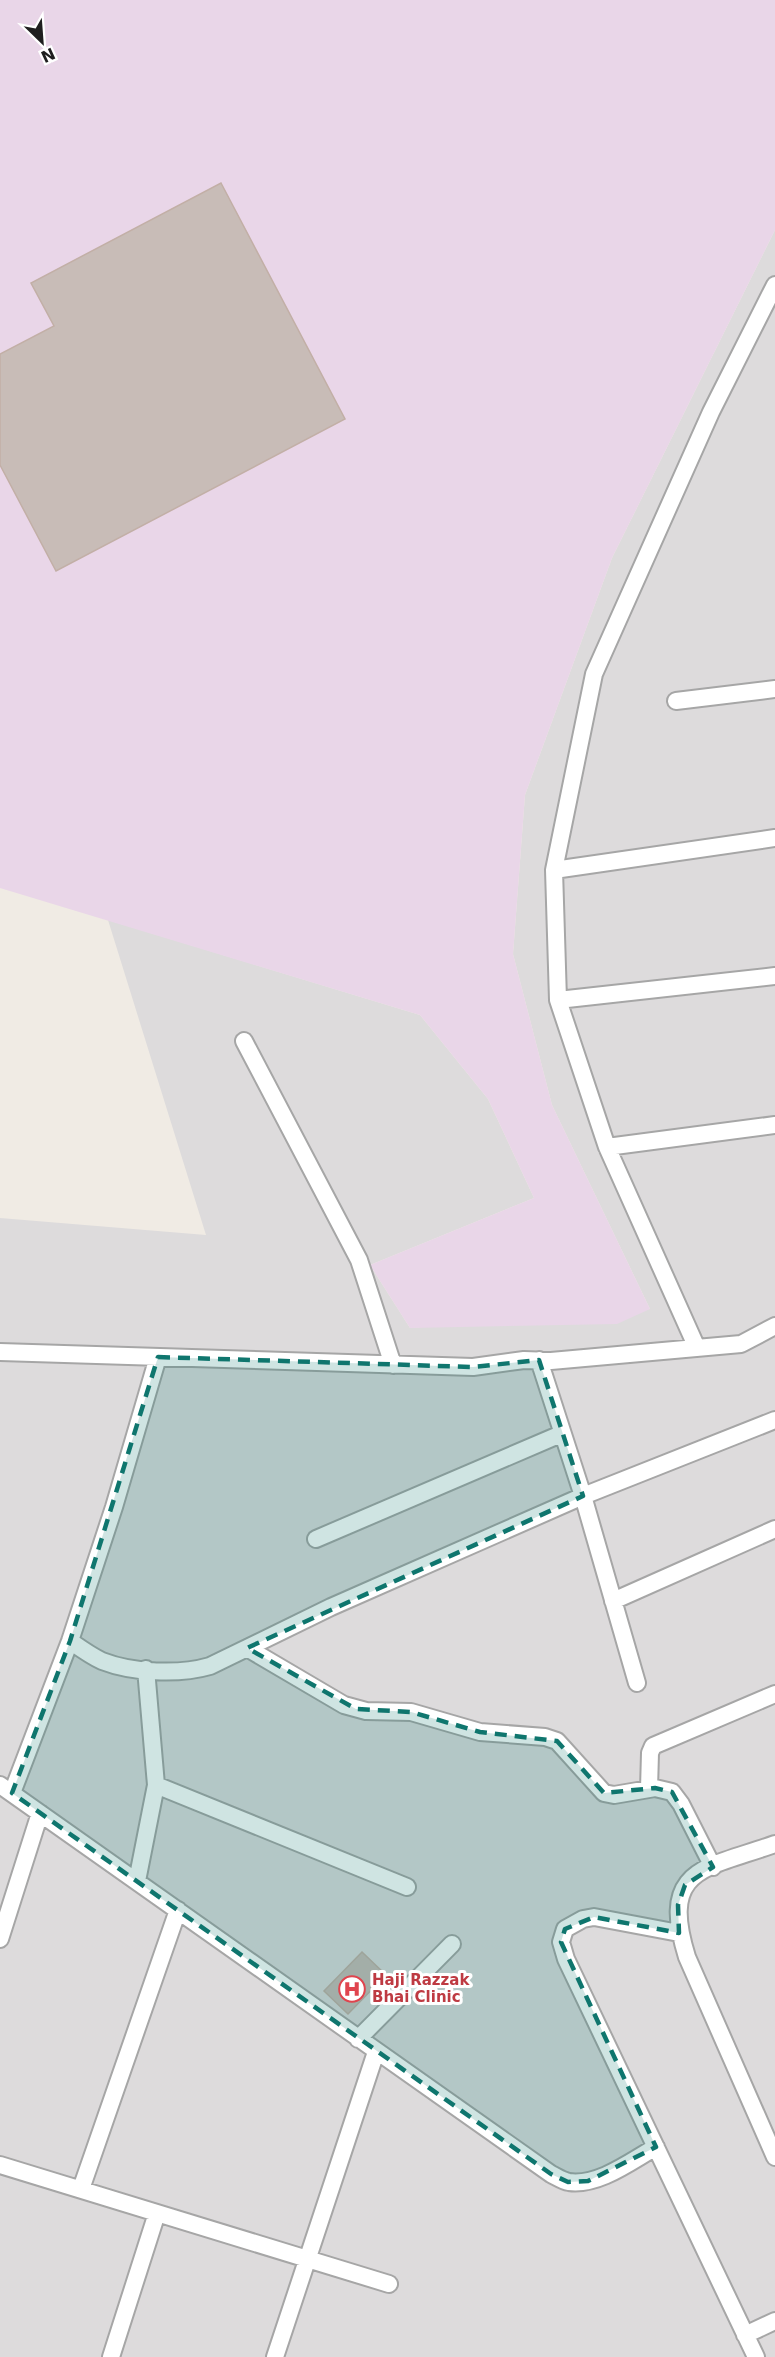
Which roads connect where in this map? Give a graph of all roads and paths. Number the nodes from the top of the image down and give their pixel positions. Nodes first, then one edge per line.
1 (775, 285) edge
2 (775, 689) edge
3 (676, 701) dead end
4 (775, 838) edge
5 (554, 870) junction
6 (775, 976) edge
7 (558, 1000) junction
8 (244, 1041) dead end
9 (775, 1125) edge
10 (607, 1148) junction
11 (775, 1326) edge
12 (697, 1348) junction
13 (0, 1352) edge
14 (158, 1357) junction
15 (539, 1360) junction
16 (393, 1365) junction
17 (775, 1420) edge
18 (561, 1434) junction
19 (583, 1496) junction
20 (775, 1529) edge
21 (316, 1539) dead end
22 (613, 1601) junction
23 (70, 1641) junction
24 (247, 1648) junction
25 (146, 1669) junction
26 (638, 1683) dead end
27 (775, 1694) edge
28 (156, 1785) junction
29 (6, 1789) edge
30 (649, 1789) junction
31 (40, 1813) junction
32 (775, 1844) edge
33 (713, 1867) junction
34 (137, 1881) junction
35 (407, 1887) dead end
36 (178, 1910) junction
37 (679, 1933) junction
38 (0, 1939) edge
39 (452, 1944) dead end
40 (358, 2039) junction
41 (376, 2052) junction
42 (656, 2147) junction
43 (775, 2157) edge
44 (0, 2164) edge
45 (81, 2189) junction
46 (157, 2213) junction
47 (306, 2260) junction
48 (389, 2284) dead end
49 (775, 2321) edge
50 (745, 2335) junction
51 (111, 2357) edge
52 (275, 2357) edge
53 (756, 2357) edge

1 - 5 street
2 - 3 street
4 - 5 street
5 - 7 street
6 - 7 street
7 - 10 street
8 - 16 street
9 - 10 street
10 - 12 street
11 - 12 street
12 - 15 street
13 - 14 street
14 - 16 street
14 - 23 street
15 - 16 street
15 - 18 street
17 - 19 street
18 - 19 street
18 - 21 street
19 - 22 street
19 - 24 street
20 - 22 street
22 - 26 street
23 - 25 street
23 - 29 street
24 - 25 street
24 - 30 street
25 - 28 street
27 - 30 street
28 - 34 street
28 - 35 street
29 - 31 street
30 - 33 street
31 - 34 street
31 - 38 street
32 - 33 street
33 - 37 street
34 - 36 street
36 - 40 street
36 - 45 street
37 - 42 street
37 - 43 street
39 - 40 street
40 - 41 street
41 - 42 street
41 - 47 street
42 - 50 street
44 - 45 street
45 - 46 street
46 - 47 street
46 - 51 street
47 - 48 street
47 - 52 street
49 - 50 street
50 - 53 street

